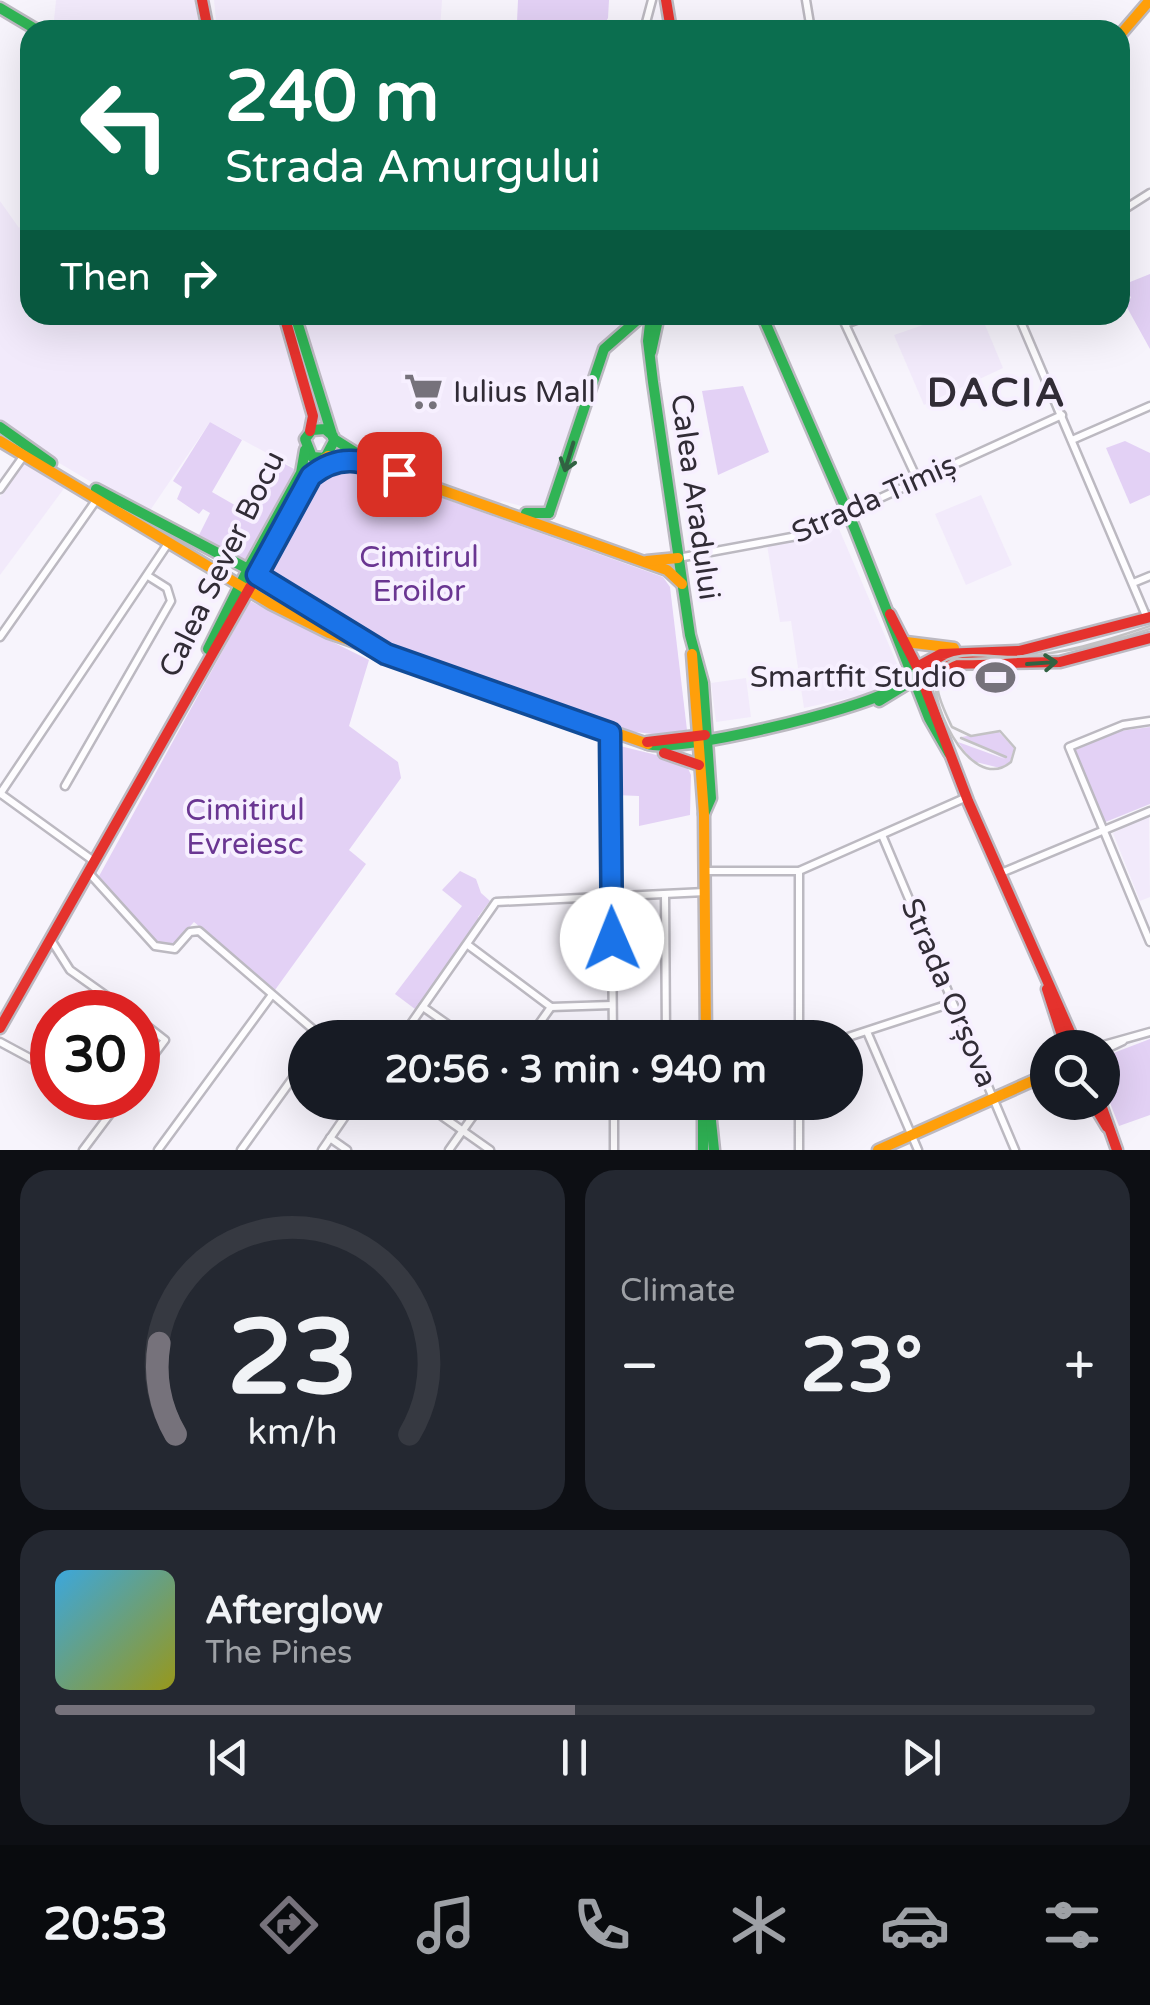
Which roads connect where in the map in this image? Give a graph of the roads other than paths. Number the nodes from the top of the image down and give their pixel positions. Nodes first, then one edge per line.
1 (1150, 0) edge
2 (1150, 10) edge
3 (1130, 23) edge
4 (1130, 33) edge
5 (287, 325) edge
6 (298, 325) edge
7 (634, 325) edge
8 (647, 325) edge
9 (657, 325) edge
10 (766, 325) edge
11 (845, 325) edge
12 (1023, 325) edge
13 (651, 353) junction
14 (1150, 406) edge
15 (1062, 415) junction
16 (0, 427) edge
17 (309, 432) junction
18 (333, 438) junction
19 (0, 440) edge
20 (1072, 440) junction
21 (305, 449) junction
22 (25, 454) junction
23 (328, 456) junction
24 (351, 458) junction
25 (311, 476) junction
26 (918, 481) junction
27 (0, 489) edge
28 (98, 498) junction
29 (846, 510) junction
30 (549, 513) junction
31 (555, 529) junction
32 (170, 542) junction
33 (678, 558) junction
34 (640, 560) junction
35 (252, 572) junction
36 (148, 576) junction
37 (1150, 576) edge
38 (1133, 583) junction
39 (682, 584) junction
40 (244, 587) junction
41 (889, 613) junction
42 (1149, 617) edge
43 (0, 637) edge
44 (1150, 638) edge
45 (906, 642) junction
46 (980, 654) junction
47 (400, 660) junction
48 (915, 673) junction
49 (920, 698) junction
50 (884, 700) junction
51 (863, 702) junction
52 (1150, 721) edge
53 (610, 733) junction
54 (703, 739) junction
55 (650, 744) junction
56 (948, 753) junction
57 (699, 765) junction
58 (65, 786) dead end
59 (0, 794) edge
60 (967, 798) junction
61 (1150, 811) edge
62 (704, 814) junction
63 (1103, 830) junction
64 (882, 835) junction
65 (96, 862) junction
66 (705, 871) junction
67 (799, 871) junction
68 (89, 874) junction
69 (1000, 874) junction
70 (705, 892) junction
71 (665, 895) junction
72 (611, 896) junction
73 (567, 939) dead end
74 (612, 939) junction
75 (51, 940) junction
76 (1150, 942) edge
77 (467, 944) junction
78 (1047, 988) junction
79 (98, 990) edge
80 (271, 996) junction
81 (952, 1003) junction
82 (612, 1005) junction
83 (551, 1006) junction
84 (422, 1007) junction
85 (301, 1020) edge
86 (413, 1020) edge
87 (441, 1020) edge
88 (541, 1020) edge
89 (612, 1020) edge
90 (666, 1020) edge
91 (706, 1020) edge
92 (798, 1020) edge
93 (0, 1028) edge
94 (1060, 1030) edge
95 (1068, 1030) edge
96 (1150, 1032) edge
97 (868, 1034) junction
98 (863, 1035) edge
99 (1128, 1038) junction
100 (1120, 1040) edge
101 (0, 1042) edge
102 (1120, 1042) edge
103 (30, 1058) edge
104 (1030, 1083) edge
105 (288, 1085) edge
106 (994, 1100) junction
107 (106, 1120) edge
108 (342, 1120) edge
109 (448, 1120) edge
110 (470, 1120) edge
111 (614, 1120) edge
112 (704, 1120) edge
113 (708, 1120) edge
114 (798, 1120) edge
115 (1103, 1120) edge
116 (1106, 1120) edge
117 (1108, 1128) junction
118 (462, 1130) junction
119 (911, 1135) junction
120 (330, 1138) junction
121 (83, 1150) edge
122 (158, 1150) edge
123 (241, 1150) edge
124 (322, 1150) edge
125 (347, 1150) edge
126 (448, 1150) edge
127 (490, 1150) edge
128 (614, 1150) edge
129 (703, 1150) edge
130 (714, 1150) edge
131 (798, 1150) edge
132 (878, 1150) edge
133 (918, 1150) edge
134 (1015, 1150) edge
135 (1117, 1150) edge

1 - 3 main road
2 - 4 main road
5 - 17 main road
6 - 18 main road
7 -> 30 main road
8 - 13 main road, Calea Aradului
9 - 13 main road, Calea Aradului
10 - 29 main road
11 - 26 street
12 - 15 street
13 - 33 main road, Calea Aradului
14 - 20 street
15 - 20 street
15 - 26 street, Strada Timiș
16 - 35 main road
17 - 18 main road
17 - 21 main road
18 - 23 main road
18 - 30 main road
19 - 22 main road
20 - 38 street
21 - 23 main road
21 - 35 main road, Calea Sever Bocu
22 - 27 street
22 - 28 main road
23 - 24 main road, Calea Sever Bocu
23 - 25 main road, Calea Sever Bocu
24 - 25 main road
24 - 31 main road, Calea Sever Bocu
25 - 35 main road, Calea Sever Bocu
26 - 29 street, Strada Timiș
28 - 32 main road
28 - 43 street
29 - 33 street, Strada Timiș
29 - 41 main road
30 - 31 main road
31 - 34 main road, Calea Sever Bocu
32 - 36 street
32 - 40 main road
33 - 34 main road
33 - 39 main road, Calea Aradului
34 - 39 main road
35 - 40 main road, Calea Sever Bocu
35 - 47 main road
36 - 58 street
36 - 59 street
37 - 38 street
38 - 42 street
39 - 54 main road, Calea Aradului
40 - 47 main road
40 - 65 main road, Calea Sever Bocu
41 - 45 main road
41 - 48 main road
42 - 46 main road
48 -> 44 main road
45 - 46 main road
45 - 48 main road
46 - 48 main road
47 - 53 main road
48 - 49 main road
48 - 50 main road
48 - 51 main road
48 - 56 main road
49 - 50 main road
49 - 56 main road
50 - 51 main road
51 - 54 main road
52 - 63 street
53 - 55 main road
53 - 72 street
54 - 55 main road
54 - 57 main road, Calea Aradului
54 - 62 main road, Calea Aradului
55 - 57 main road
56 - 60 main road
57 - 62 main road, Calea Aradului
59 - 65 street
60 - 64 street
60 - 69 main road
61 - 63 street
62 - 66 main road, Calea Aradului
63 - 69 street
63 - 76 street
64 - 67 street
64 - 81 street, Strada Orșova
65 - 68 main road, Calea Sever Bocu
66 - 67 street
66 - 70 main road, Calea Aradului
67 - 92 street
68 - 75 main road, Calea Sever Bocu
68 - 80 street
69 - 78 main road
70 - 71 street
70 - 91 main road, Calea Aradului
71 - 72 street
71 - 90 street
72 - 74 street
72 - 77 street
73 - 74 street
74 - 82 street
75 - 79 street
75 - 93 main road, Calea Sever Bocu
77 - 83 street
77 - 84 street
78 - 94 main road
78 - 95 main road
80 - 85 street
80 - 122 street
81 - 97 street
81 - 106 street, Strada Orșova
82 - 83 street
82 - 89 street
83 - 88 street
84 - 86 street
84 - 87 street
96 - 99 street
97 - 98 street
97 - 119 street
99 - 100 street
99 - 102 street
101 - 103 street
104 - 106 main road
105 - 123 street
106 - 119 main road
106 - 134 street, Strada Orșova
107 - 121 street
108 - 120 street
109 - 118 street
110 - 118 street
111 - 128 street
112 - 129 main road
113 - 130 main road
114 - 131 street
115 - 117 main road
116 - 117 main road
117 - 135 main road
118 - 126 street
118 - 127 street
119 - 132 main road
119 - 133 street
120 - 124 street
120 - 125 street

